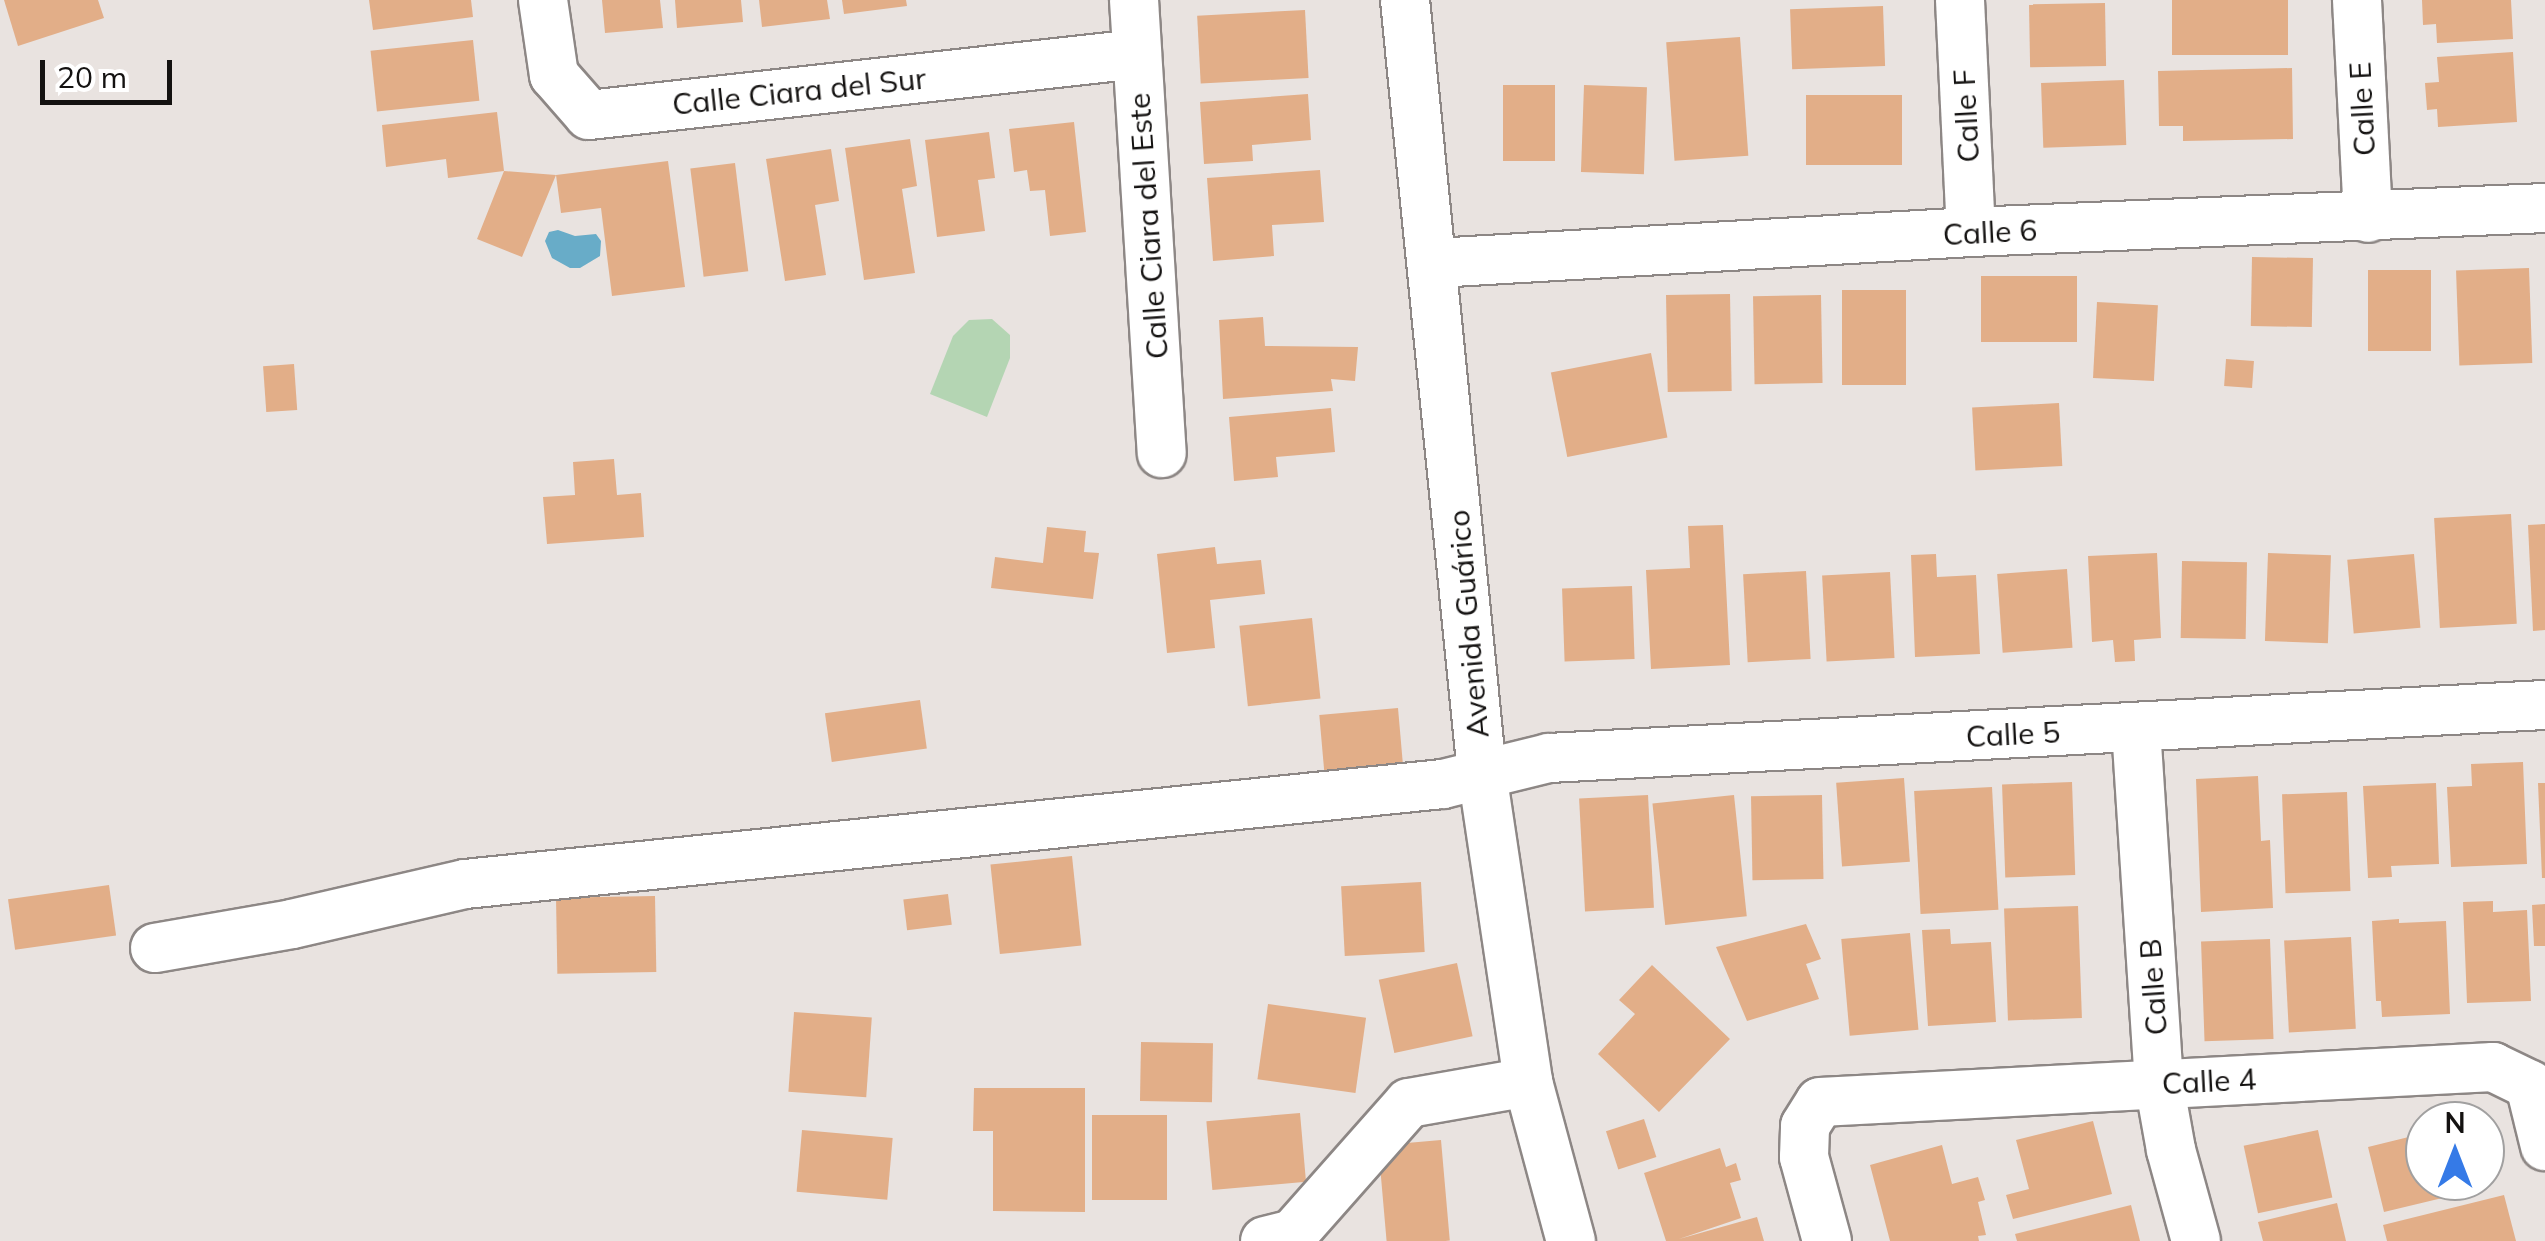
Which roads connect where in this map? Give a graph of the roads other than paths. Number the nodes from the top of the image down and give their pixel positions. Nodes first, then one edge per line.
1 (543, 0) edge
2 (1134, 0) edge
3 (1405, 0) edge
4 (1960, 0) edge
5 (2357, 0) edge
6 (1137, 54) junction
7 (2545, 208) edge
8 (2368, 218) junction
9 (1971, 232) junction
10 (1435, 263) junction
11 (1162, 453) dead end
12 (2545, 705) edge
13 (2136, 728) junction
14 (1482, 773) junction
15 (155, 948) dead end
16 (1528, 1082) junction
17 (2159, 1083) junction
18 (2545, 1146) edge
19 (1265, 1241) edge
20 (1571, 1241) edge
21 (1827, 1241) edge
22 (2196, 1241) edge

1 - 6 street, Calle Ciara del Sur
2 - 6 street, Calle Ciara del Este
3 - 10 street, Avenida Guárico
4 - 9 street, Calle F
5 - 8 street, Calle E
6 - 11 street, Calle Ciara del Este
7 - 8 street, Calle 6
8 - 9 street, Calle 6
9 - 10 street, Calle 6
10 - 14 street, Avenida Guárico
12 - 13 street, Calle 5
13 - 14 street, Calle 5
13 - 17 street, Calle B
14 - 15 street, Calle 5
14 - 16 street, Avenida Guárico
16 - 19 street
16 - 20 street, Avenida Guárico
17 - 18 street, Calle 4
17 - 21 street, Calle 4
17 - 22 street, Calle B

